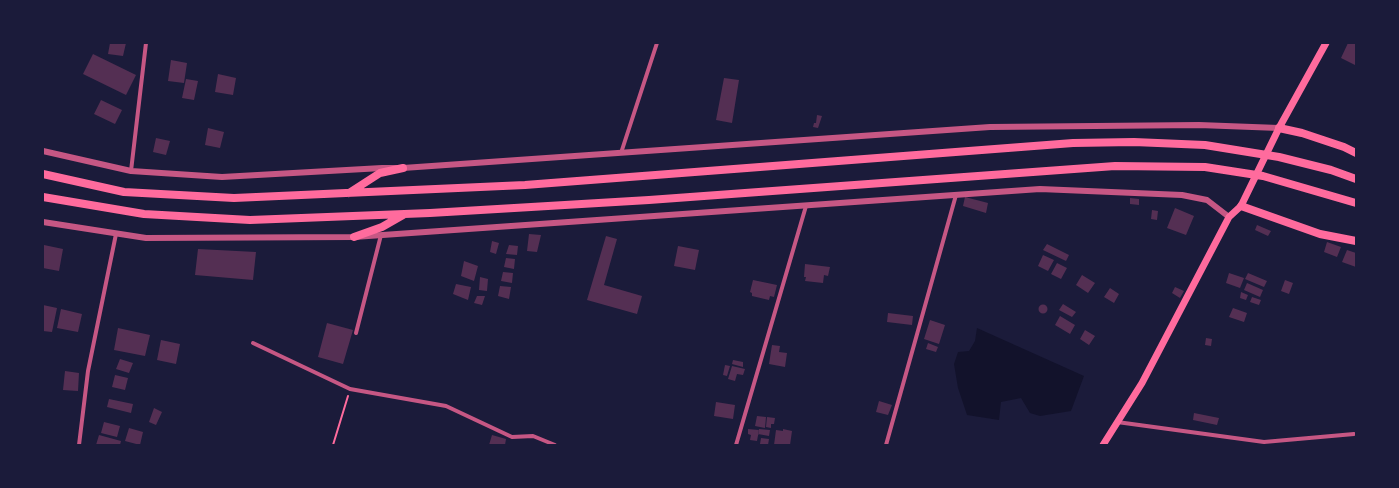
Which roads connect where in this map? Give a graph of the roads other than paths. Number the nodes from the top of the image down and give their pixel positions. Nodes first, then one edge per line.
1 (146, 43) edge
2 (657, 43) edge
3 (1326, 43) edge
4 (1279, 128) junction
5 (43, 150) edge
6 (621, 153) junction
7 (1356, 153) edge
8 (403, 168) junction
9 (131, 171) junction
10 (43, 174) edge
11 (1356, 179) edge
12 (349, 193) junction
13 (956, 195) junction
14 (43, 197) edge
15 (1356, 203) edge
16 (806, 206) junction
17 (1241, 206) junction
18 (406, 214) junction
19 (1229, 217) junction
20 (43, 222) edge
21 (116, 234) junction
22 (381, 235) junction
23 (354, 237) junction
24 (1356, 241) edge
25 (356, 333) dead end
26 (253, 343) dead end
27 (1116, 422) junction
28 (1354, 434) dead end
29 (79, 445) edge
30 (555, 445) edge
31 (736, 445) edge
32 (886, 445) edge
33 (1103, 445) edge

1 - 9 street
2 - 6 street
3 - 4 main road
4 - 6 street
4 - 7 highway
4 - 17 main road
5 - 9 street
6 - 8 street
8 - 9 street
8 - 12 highway
10 - 12 highway
11 - 12 highway
13 - 16 street
13 - 19 street
13 - 32 street
14 - 18 highway
15 - 18 highway
16 - 22 street
16 - 31 street
17 - 19 main road
17 - 24 highway
18 - 23 highway
19 - 27 main road
20 - 21 street
21 - 23 street
21 - 29 street
22 - 23 street
22 - 25 street
26 - 30 street
27 - 28 street
27 - 33 main road

